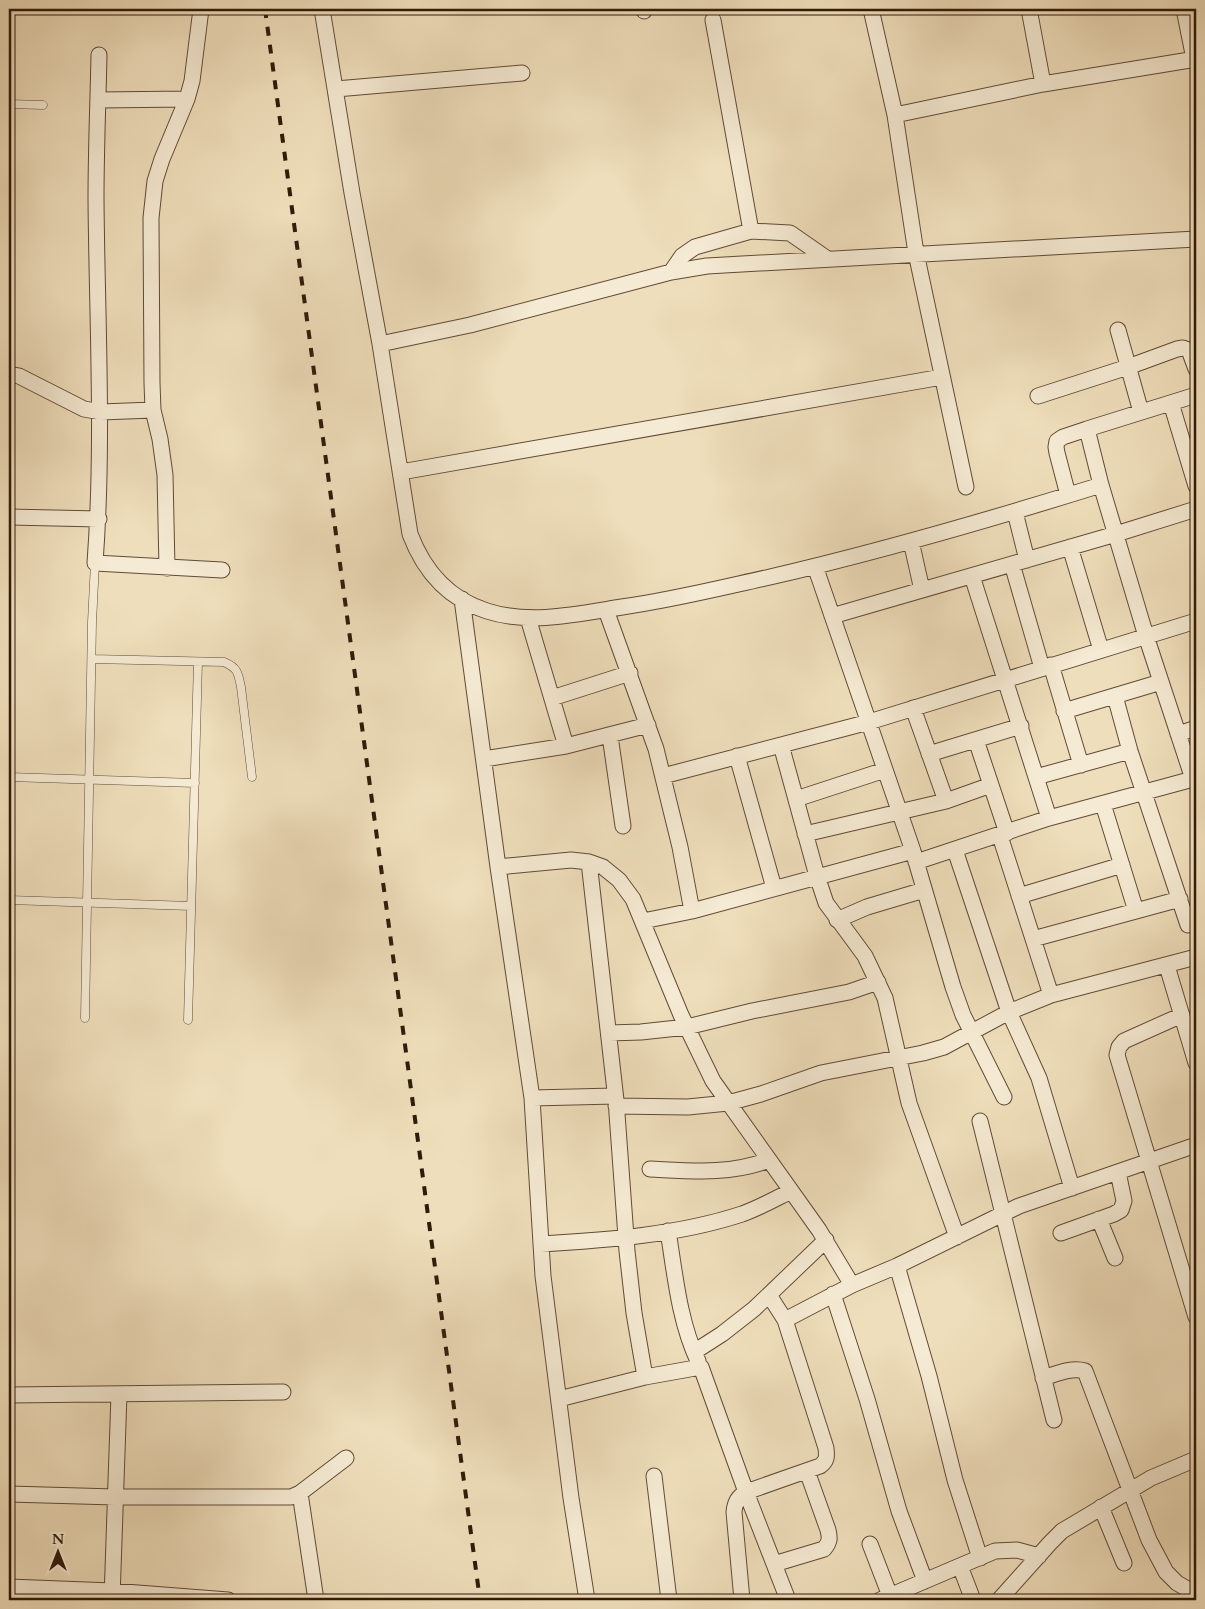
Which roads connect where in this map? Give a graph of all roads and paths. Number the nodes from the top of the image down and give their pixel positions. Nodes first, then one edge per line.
1 (201, 9) edge
2 (322, 9) edge
3 (871, 9) edge
4 (1029, 9) edge
5 (1184, 9) edge
6 (713, 20) dead end
7 (99, 55) dead end
8 (1195, 59) edge
9 (522, 73) dead end
10 (1043, 84) junction
11 (336, 89) junction
12 (187, 98) junction
13 (98, 100) junction
14 (9, 104) edge
15 (43, 105) dead end
16 (895, 115) junction
17 (751, 231) junction
18 (1196, 239) edge
19 (916, 253) junction
20 (826, 258) junction
21 (671, 272) junction
22 (1118, 330) dead end
23 (380, 344) junction
24 (1128, 367) junction
25 (1196, 368) edge
26 (9, 374) edge
27 (942, 377) junction
28 (1038, 396) dead end
29 (1196, 396) edge
30 (1171, 403) junction
31 (153, 410) junction
32 (101, 412) junction
33 (1141, 412) junction
34 (1088, 429) junction
35 (401, 472) junction
36 (1101, 485) junction
37 (1196, 486) edge
38 (966, 487) dead end
39 (1068, 495) junction
40 (1196, 509) edge
41 (1015, 512) junction
42 (9, 516) edge
43 (99, 519) junction
44 (1116, 534) junction
45 (911, 541) junction
46 (1070, 547) junction
47 (1027, 560) junction
48 (95, 563) junction
49 (1012, 564) junction
50 (815, 566) junction
51 (168, 568) junction
52 (222, 570) dead end
53 (972, 576) junction
54 (922, 590) junction
55 (462, 600) junction
56 (606, 610) junction
57 (832, 616) junction
58 (528, 618) junction
59 (1196, 621) edge
60 (1146, 636) junction
61 (1101, 650) junction
62 (92, 659) junction
63 (198, 662) junction
64 (1046, 667) junction
65 (630, 673) junction
66 (1006, 680) junction
67 (1161, 682) junction
68 (1115, 696) junction
69 (552, 698) junction
70 (913, 708) junction
71 (1064, 711) junction
72 (869, 722) junction
73 (648, 725) junction
74 (1020, 726) junction
75 (1196, 728) edge
76 (1178, 734) junction
77 (610, 736) junction
78 (976, 740) junction
79 (781, 745) junction
80 (566, 746) junction
81 (1130, 751) junction
82 (929, 754) junction
83 (737, 756) junction
84 (484, 759) junction
85 (1081, 765) junction
86 (885, 770) junction
87 (663, 776) junction
88 (252, 777) dead end
89 (1036, 777) junction
90 (9, 778) edge
91 (89, 779) junction
92 (1195, 782) edge
93 (195, 783) junction
94 (991, 785) junction
95 (1144, 793) junction
96 (796, 799) junction
97 (946, 801) junction
98 (1104, 804) junction
99 (899, 812) junction
100 (1049, 818) junction
101 (623, 826) dead end
102 (806, 834) junction
103 (1003, 834) junction
104 (955, 850) junction
105 (914, 857) junction
106 (590, 862) junction
107 (1122, 865) junction
108 (498, 867) junction
109 (817, 876) junction
110 (774, 888) junction
111 (924, 890) junction
112 (1019, 896) junction
113 (1180, 899) junction
114 (9, 900) edge
115 (87, 903) junction
116 (191, 906) junction
117 (692, 911) junction
118 (1136, 911) junction
119 (837, 920) junction
120 (643, 921) junction
121 (1188, 925) dead end
122 (1033, 939) junction
123 (1196, 958) edge
124 (1167, 966) junction
125 (878, 982) junction
126 (1051, 995) junction
127 (1008, 1012) junction
128 (1182, 1015) junction
129 (85, 1018) dead end
130 (188, 1020) dead end
131 (687, 1026) junction
132 (609, 1033) junction
133 (971, 1033) junction
134 (898, 1057) junction
135 (1196, 1064) edge
136 (1004, 1096) dead end
137 (532, 1098) junction
138 (616, 1101) junction
139 (728, 1103) junction
140 (980, 1122) dead end
141 (1196, 1145) edge
142 (769, 1160) junction
143 (1150, 1161) junction
144 (650, 1169) dead end
145 (1118, 1172) junction
146 (1072, 1188) junction
147 (791, 1191) junction
148 (1002, 1214) junction
149 (1099, 1219) junction
150 (668, 1231) junction
151 (1061, 1233) dead end
152 (626, 1237) junction
153 (957, 1237) junction
154 (826, 1240) junction
155 (541, 1244) junction
156 (1115, 1258) dead end
157 (897, 1266) junction
158 (1190, 1275) edge
159 (852, 1285) junction
160 (833, 1294) junction
161 (769, 1295) junction
162 (1196, 1317) edge
163 (785, 1320) junction
164 (694, 1352) junction
165 (701, 1367) junction
166 (645, 1377) junction
167 (1043, 1378) junction
168 (283, 1392) dead end
169 (9, 1394) edge
170 (119, 1394) junction
171 (559, 1399) junction
172 (1054, 1420) dead end
173 (346, 1458) dead end
174 (1196, 1459) edge
175 (807, 1471) junction
176 (654, 1476) dead end
177 (1130, 1490) junction
178 (746, 1492) junction
179 (300, 1493) junction
180 (9, 1494) edge
181 (114, 1498) junction
182 (1101, 1507) junction
183 (870, 1544) dead end
184 (1039, 1556) junction
185 (980, 1558) junction
186 (1124, 1563) dead end
187 (774, 1564) junction
188 (960, 1566) junction
189 (925, 1581) junction
190 (9, 1587) edge
191 (1193, 1594) edge
192 (112, 1596) edge
193 (885, 1598) edge
194 (202, 1599) edge
195 (228, 1600) edge
196 (316, 1600) edge
197 (587, 1600) edge
198 (670, 1600) edge
199 (742, 1600) edge
200 (788, 1600) edge
201 (973, 1600) edge
202 (999, 1600) edge

1 - 12 street
2 - 11 street
3 - 16 street
4 - 10 street
5 - 8 street
6 - 17 street
7 - 13 street
8 - 10 street
9 - 11 street
10 - 16 street
11 - 23 street
12 - 13 street
12 - 31 street
13 - 32 street
14 - 15 lane
16 - 19 street
17 - 20 street
17 - 21 street
18 - 19 street
19 - 20 street
19 - 27 street
20 - 21 street
21 - 23 street
22 - 24 street
23 - 35 street
24 - 25 street
24 - 28 street
24 - 33 street
26 - 32 street
27 - 35 street
27 - 38 street
29 - 30 street
30 - 33 street
30 - 37 street
31 - 32 street
31 - 51 street
32 - 43 street
33 - 34 street
34 - 36 street
34 - 39 street
35 - 55 street
36 - 39 street
36 - 44 street
39 - 41 street
40 - 44 street
41 - 45 street
41 - 47 street
42 - 43 street
43 - 48 street
44 - 46 street
44 - 60 street
45 - 50 street
45 - 54 street
46 - 47 street
46 - 61 street
47 - 49 street
48 - 51 street
48 - 62 lane
49 - 53 street
49 - 64 street
50 - 56 street
50 - 57 street
51 - 52 street
53 - 54 street
53 - 66 street
54 - 57 street
55 - 58 street
55 - 84 street
56 - 58 street
56 - 65 street
57 - 72 street
58 - 69 street
59 - 60 street
60 - 61 street
60 - 67 street
61 - 64 street
62 - 63 lane
62 - 91 lane
63 - 88 lane
63 - 93 lane
64 - 66 street
64 - 71 street
65 - 69 street
65 - 73 street
66 - 70 street
66 - 74 street
67 - 68 street
67 - 76 street
68 - 71 street
68 - 81 street
69 - 80 street
70 - 72 street
70 - 82 street
71 - 85 street
72 - 79 street
72 - 86 street
73 - 77 street
73 - 87 street
74 - 78 street
74 - 89 street
75 - 76 street
76 - 92 street
77 - 80 street
77 - 101 street
78 - 82 street
78 - 94 street
79 - 83 street
79 - 96 street
80 - 84 street
81 - 85 street
81 - 95 street
82 - 97 street
83 - 87 street
83 - 110 street
84 - 108 street
85 - 89 street
86 - 96 street
86 - 99 street
87 - 117 street
89 - 100 street
90 - 91 lane
91 - 93 lane
91 - 115 lane
92 - 95 street
93 - 116 lane
94 - 97 street
94 - 103 street
95 - 98 street
95 - 113 street
96 - 102 street
97 - 99 street
98 - 100 street
98 - 107 street
99 - 102 street
99 - 105 street
100 - 103 street
102 - 109 street
103 - 104 street
103 - 112 street
104 - 105 street
104 - 127 street
105 - 109 street
105 - 111 street
106 - 108 street
106 - 120 street
106 - 132 street
107 - 112 street
107 - 118 street
108 - 137 street
109 - 110 street
109 - 119 street
110 - 117 street
111 - 119 street
111 - 133 street
112 - 122 street
113 - 118 street
113 - 121 street
114 - 115 lane
115 - 116 lane
115 - 129 lane
116 - 130 lane
117 - 120 street
118 - 122 street
119 - 125 street
120 - 131 street
122 - 126 street
123 - 124 street
124 - 126 street
124 - 128 street
125 - 131 street
125 - 134 street
126 - 127 street
127 - 133 street
127 - 146 street
128 - 135 street
128 - 143 street
131 - 132 street
131 - 139 street
132 - 138 street
133 - 134 street
133 - 136 street
134 - 139 street
134 - 153 street
137 - 138 street
137 - 155 street
138 - 139 street
138 - 152 street
139 - 142 street
140 - 148 street
141 - 143 street
142 - 144 street
142 - 147 street
143 - 145 street
143 - 158 street
145 - 146 street
145 - 149 street
146 - 148 street
147 - 150 street
147 - 154 street
148 - 153 street
148 - 167 street
149 - 151 street
149 - 156 street
150 - 152 street
150 - 164 street
152 - 155 street
152 - 166 street
153 - 157 street
154 - 159 street
154 - 161 street
155 - 171 street
157 - 159 street
157 - 185 street
158 - 162 street
159 - 160 street
160 - 163 street
160 - 189 street
161 - 163 street
161 - 164 street
163 - 175 street
164 - 165 street
165 - 166 street
165 - 178 street
166 - 171 street
167 - 172 street
167 - 177 street
168 - 170 street
169 - 170 street
170 - 181 street
171 - 197 street
173 - 179 street
174 - 177 street
175 - 178 street
175 - 187 street
176 - 198 street
177 - 182 street
177 - 191 street
178 - 187 street
178 - 199 street
179 - 181 street
179 - 196 street
180 - 181 street
181 - 192 street
182 - 184 street
182 - 186 street
183 - 193 street
184 - 185 street
184 - 202 street
185 - 188 street
187 - 200 street
188 - 189 street
188 - 201 street
189 - 193 street
190 - 192 street
192 - 194 street
194 - 195 street

